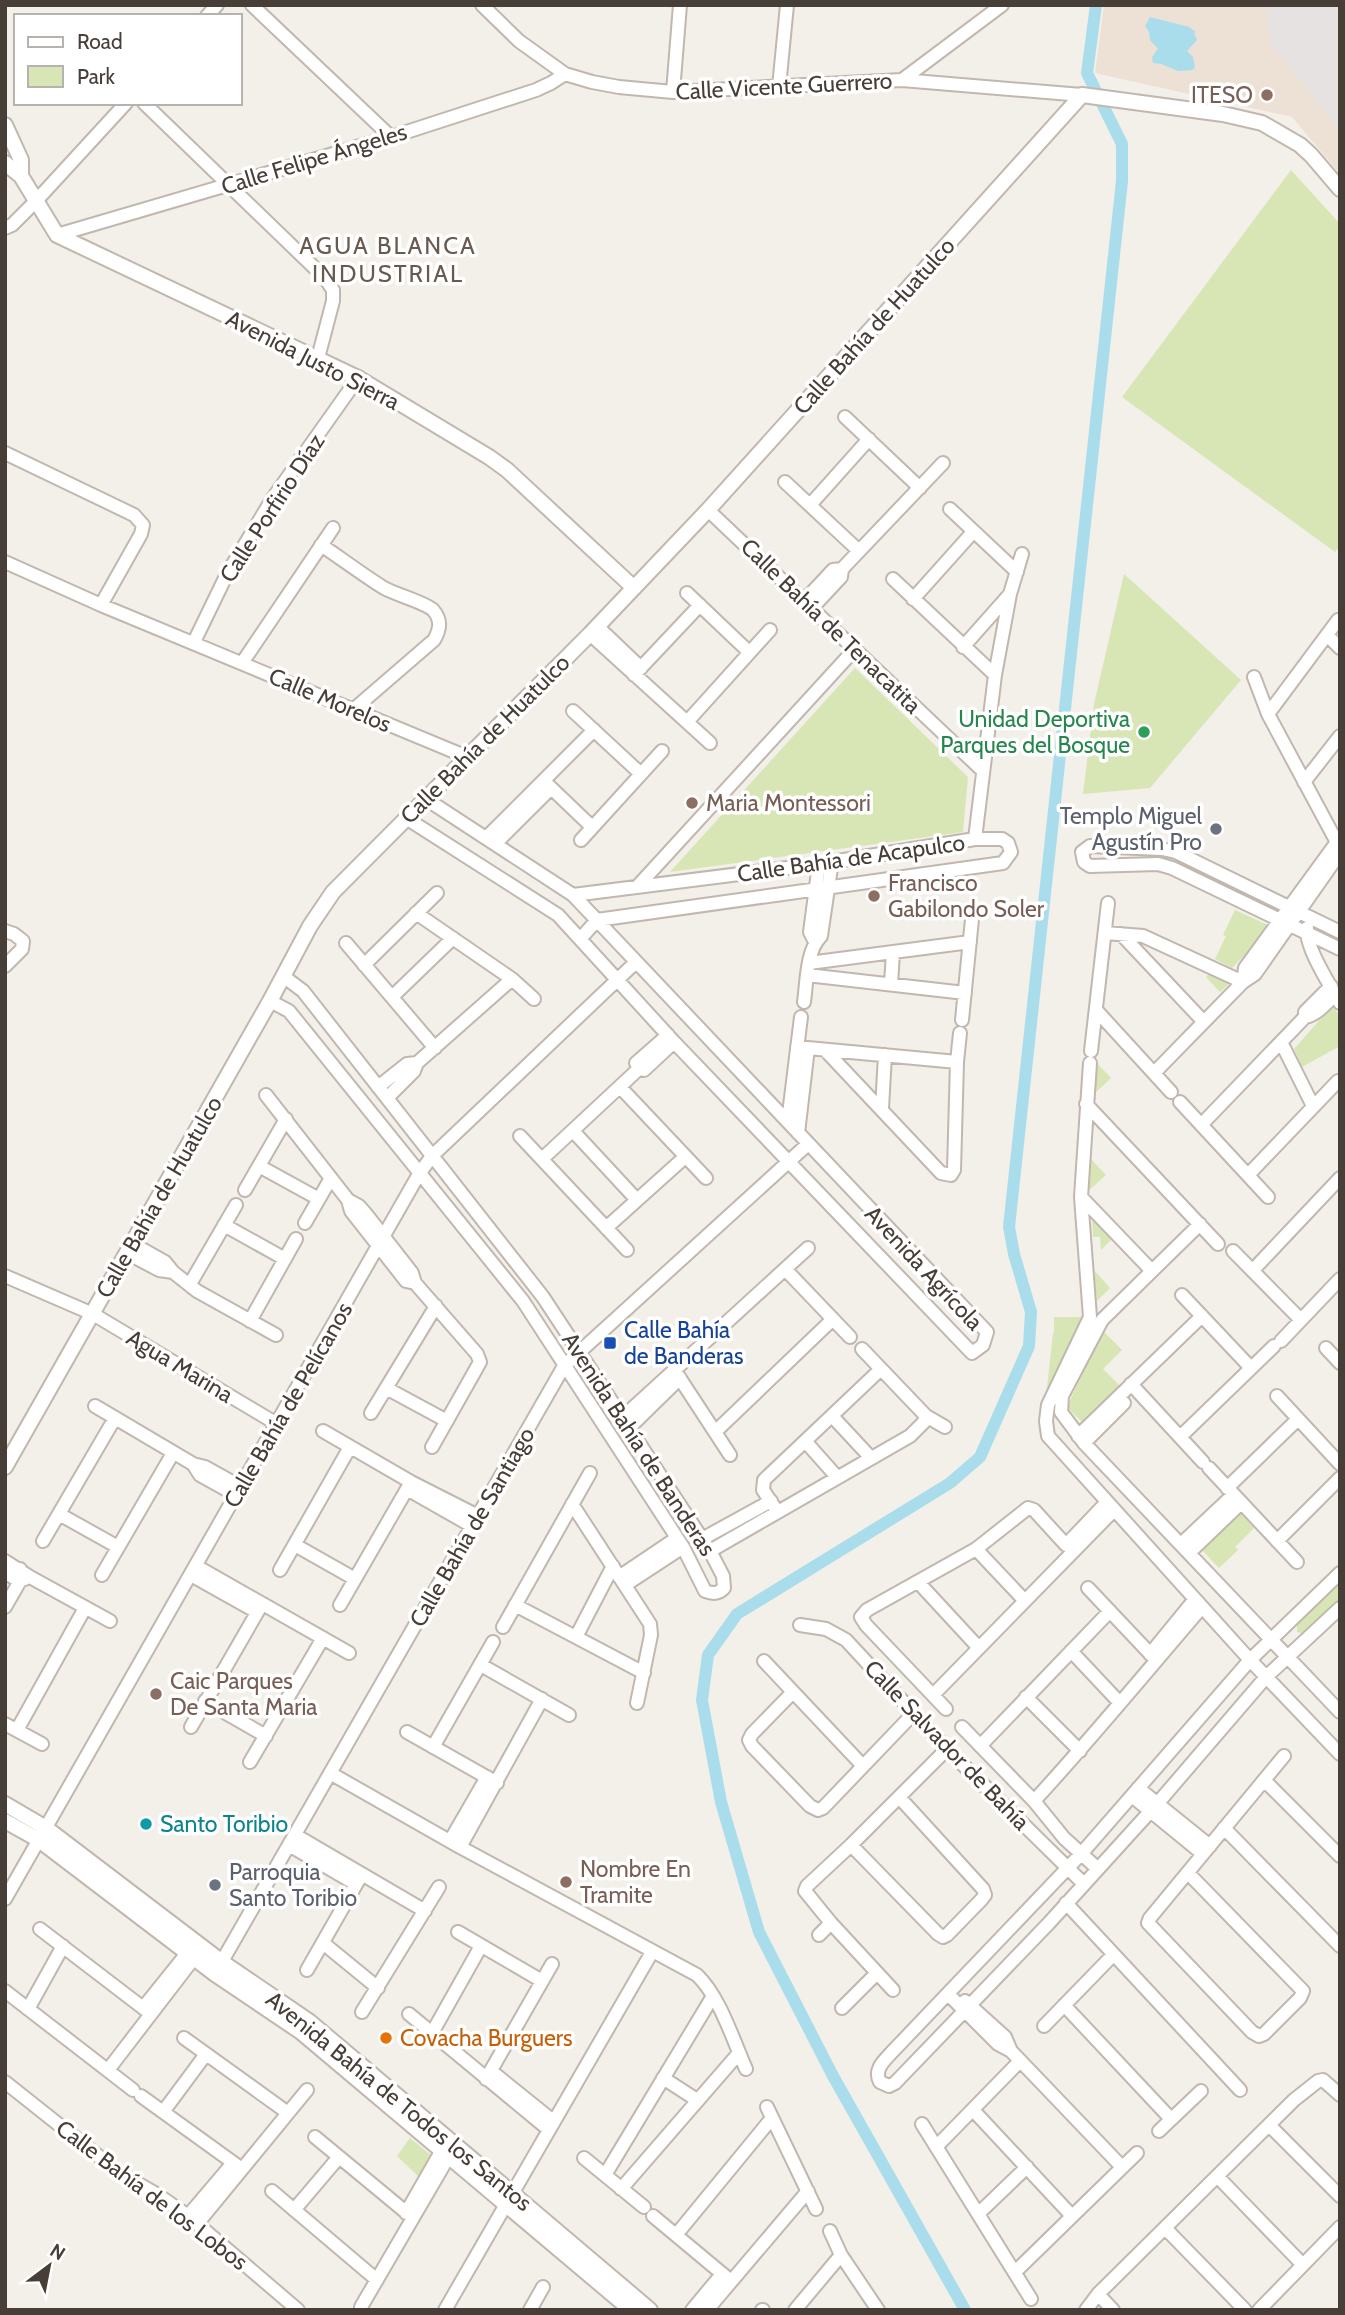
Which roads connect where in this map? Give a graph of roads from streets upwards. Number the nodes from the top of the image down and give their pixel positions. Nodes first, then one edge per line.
1 (252, 5) edge
2 (482, 5) edge
3 (680, 5) edge
4 (788, 5) edge
5 (1002, 5) edge
6 (565, 74) junction
7 (902, 80) junction
8 (779, 87) junction
9 (673, 92) junction
10 (1085, 95) junction
11 (124, 105) edge
12 (146, 105) edge
13 (5, 125) edge
14 (391, 137) junction
15 (5, 163) edge
16 (21, 176) junction
17 (227, 186) junction
18 (1340, 189) edge
19 (36, 201) junction
20 (7, 229) edge
21 (57, 235) junction
22 (318, 358) junction
23 (358, 378) junction
24 (845, 416) dead end
25 (869, 439) junction
26 (5, 453) edge
27 (943, 463) dead end
28 (785, 482) dead end
29 (920, 488) junction
30 (810, 505) junction
31 (950, 509) dead end
32 (708, 510) junction
33 (333, 528) dead end
34 (973, 532) junction
35 (321, 545) junction
36 (859, 551) junction
37 (1021, 554) dead end
38 (5, 562) edge
39 (1017, 572) junction
40 (893, 579) dead end
41 (634, 588) junction
42 (687, 593) dead end
43 (1010, 594) junction
44 (913, 599) junction
45 (101, 605) junction
46 (700, 605) junction
47 (808, 605) junction
48 (1338, 620) edge
49 (594, 630) junction
50 (769, 630) dead end
51 (1327, 635) junction
52 (194, 642) junction
53 (964, 646) junction
54 (1340, 648) edge
55 (855, 649) junction
56 (749, 652) junction
57 (242, 663) junction
58 (638, 671) junction
59 (995, 675) junction
60 (1254, 677) dead end
61 (353, 710) junction
62 (573, 711) dead end
63 (1268, 714) junction
64 (687, 722) junction
65 (594, 730) junction
66 (1340, 736) edge
67 (710, 743) dead end
68 (662, 751) dead end
69 (467, 757) junction
70 (983, 771) junction
71 (641, 774) junction
72 (1304, 782) junction
73 (547, 784) junction
74 (426, 799) junction
75 (406, 818) junction
76 (592, 827) junction
77 (975, 839) junction
78 (581, 840) dead end
79 (490, 841) junction
80 (1339, 847) edge
81 (825, 862) junction
82 (637, 887) junction
83 (821, 889) junction
84 (437, 893) dead end
85 (573, 895) junction
86 (1108, 903) dead end
87 (973, 909) dead end
88 (1294, 910) junction
89 (416, 913) junction
90 (1312, 918) junction
91 (597, 920) junction
92 (1285, 922) junction
93 (5, 930) edge
94 (1306, 932) junction
95 (1340, 932) edge
96 (1105, 933) junction
97 (1121, 934) junction
98 (453, 938) junction
99 (581, 938) junction
100 (970, 942) junction
101 (346, 943) dead end
102 (1340, 948) edge
103 (893, 952) junction
104 (636, 962) junction
105 (364, 965) junction
106 (5, 966) edge
107 (808, 969) junction
108 (284, 976) junction
109 (512, 979) junction
110 (617, 980) junction
111 (1243, 982) junction
112 (891, 984) junction
113 (965, 993) junction
114 (1335, 995) edge
115 (391, 997) junction
116 (534, 999) dead end
117 (270, 1001) junction
118 (804, 1002) dead end
119 (1096, 1010) junction
120 (801, 1017) dead end
121 (1204, 1022) junction
122 (671, 1038) junction
123 (1281, 1042) junction
124 (435, 1048) junction
125 (803, 1048) junction
126 (825, 1050) junction
127 (885, 1055) junction
128 (957, 1062) junction
129 (1154, 1073) junction
130 (1338, 1080) edge
131 (620, 1087) junction
132 (382, 1092) junction
133 (267, 1095) dead end
134 (1086, 1104) junction
135 (1313, 1106) junction
136 (881, 1108) junction
137 (285, 1119) junction
138 (788, 1122) junction
139 (1202, 1125) junction
140 (573, 1131) junction
141 (798, 1133) junction
142 (520, 1136) dead end
143 (808, 1144) junction
144 (432, 1156) junction
145 (685, 1157) junction
146 (542, 1159) junction
147 (789, 1162) junction
148 (259, 1166) junction
149 (419, 1174) junction
150 (1248, 1175) junction
151 (331, 1178) junction
152 (706, 1178) dead end
153 (1340, 1178) edge
154 (245, 1190) dead end
155 (1081, 1197) junction
156 (1268, 1197) dead end
157 (319, 1199) junction
158 (636, 1200) junction
159 (236, 1205) dead end
160 (305, 1223) dead end
161 (1200, 1224) junction
162 (224, 1226) junction
163 (606, 1228) junction
164 (296, 1239) dead end
165 (381, 1241) junction
166 (1218, 1244) dead end
167 (130, 1248) junction
168 (808, 1248) dead end
169 (627, 1250) dead end
170 (1233, 1251) dead end
171 (285, 1259) junction
172 (785, 1269) junction
173 (1253, 1270) junction
174 (1152, 1271) junction
175 (5, 1276) edge
176 (1340, 1279) edge
177 (190, 1284) junction
178 (1182, 1295) dead end
179 (436, 1306) junction
180 (93, 1314) junction
181 (1202, 1316) junction
182 (1096, 1318) junction
183 (833, 1319) junction
184 (1301, 1320) junction
185 (250, 1321) junction
186 (276, 1335) dead end
187 (850, 1337) dead end
188 (1326, 1348) dead end
189 (862, 1349) dead end
190 (580, 1353) junction
191 (1340, 1363) edge
192 (564, 1366) junction
193 (1251, 1368) junction
194 (881, 1369) junction
195 (677, 1374) junction
196 (1133, 1387) junction
197 (386, 1388) junction
198 (1278, 1396) dead end
199 (96, 1406) dead end
200 (371, 1413) dead end
201 (832, 1416) junction
202 (926, 1416) junction
203 (115, 1418) junction
204 (1298, 1419) junction
205 (1066, 1420) junction
206 (447, 1421) junction
207 (626, 1423) junction
208 (276, 1424) junction
209 (945, 1427) dead end
210 (323, 1431) dead end
211 (715, 1432) junction
212 (1180, 1437) junction
213 (1081, 1439) junction
214 (805, 1441) junction
215 (1052, 1441) junction
216 (350, 1447) junction
217 (432, 1447) dead end
218 (173, 1453) junction
219 (730, 1455) dead end
220 (871, 1458) junction
221 (1340, 1464) edge
222 (5, 1467) edge
223 (590, 1473) dead end
224 (837, 1478) junction
225 (1340, 1478) edge
226 (409, 1486) junction
227 (238, 1491) junction
228 (1234, 1495) junction
229 (572, 1504) junction
230 (774, 1506) junction
231 (1110, 1506) junction
232 (59, 1514) junction
233 (475, 1521) junction
234 (43, 1541) dead end
235 (1277, 1541) junction
236 (680, 1542) junction
237 (295, 1545) junction
238 (706, 1545) junction
239 (118, 1547) junction
240 (976, 1549) junction
241 (1185, 1549) junction
242 (5, 1561) edge
243 (1297, 1562) dead end
244 (193, 1570) junction
245 (280, 1570) dead end
246 (5, 1573) edge
247 (1340, 1573) edge
248 (103, 1575) dead end
249 (24, 1576) junction
250 (619, 1576) junction
251 (355, 1579) junction
252 (918, 1582) junction
253 (1088, 1588) dead end
254 (1025, 1601) junction
255 (1198, 1603) junction
256 (340, 1605) dead end
257 (515, 1605) junction
258 (5, 1607) edge
259 (85, 1608) junction
260 (260, 1608) junction
261 (1110, 1611) junction
262 (1339, 1612) edge
263 (110, 1621) dead end
264 (800, 1625) dead end
265 (503, 1627) dead end
266 (576, 1637) junction
267 (323, 1638) junction
268 (1271, 1639) junction
269 (493, 1642) dead end
270 (979, 1648) junction
271 (1071, 1651) junction
272 (349, 1653) dead end
273 (1287, 1656) junction
274 (1153, 1657) junction
275 (1250, 1660) junction
276 (764, 1661) dead end
277 (481, 1665) junction
278 (643, 1673) junction
279 (1266, 1677) junction
280 (793, 1692) junction
281 (933, 1695) junction
282 (1026, 1697) junction
283 (542, 1699) junction
284 (205, 1701) junction
285 (1119, 1702) junction
286 (637, 1703) dead end
287 (946, 1709) dead end
288 (914, 1713) junction
289 (1340, 1713) edge
290 (569, 1714) dead end
291 (11, 1727) edge
292 (191, 1727) dead end
293 (962, 1727) dead end
294 (407, 1732) dead end
295 (265, 1736) junction
296 (42, 1744) dead end
297 (979, 1746) junction
298 (433, 1747) junction
299 (947, 1749) junction
300 (1080, 1751) junction
301 (1340, 1754) edge
302 (1284, 1756) dead end
303 (250, 1762) dead end
304 (863, 1766) junction
305 (330, 1773) junction
306 (492, 1780) junction
307 (1264, 1780) junction
308 (1135, 1792) junction
309 (899, 1797) junction
310 (1034, 1801) junction
311 (5, 1804) edge
312 (1153, 1807) junction
313 (5, 1821) edge
314 (1224, 1828) junction
315 (42, 1834) junction
316 (292, 1840) junction
317 (455, 1844) junction
318 (851, 1845) junction
319 (1206, 1850) junction
320 (1081, 1854) junction
321 (1340, 1856) edge
322 (1067, 1868) junction
323 (1098, 1869) junction
324 (1188, 1872) junction
325 (359, 1879) junction
326 (1084, 1884) junction
327 (439, 1887) dead end
328 (5, 1899) edge
329 (1066, 1903) junction
330 (1031, 1906) junction
331 (425, 1911) junction
332 (831, 1923) junction
333 (1049, 1923) junction
334 (40, 1929) dead end
335 (458, 1932) dead end
336 (819, 1935) dead end
337 (323, 1942) junction
338 (62, 1946) junction
339 (481, 1946) junction
340 (1340, 1946) edge
341 (652, 1952) junction
342 (191, 1955) junction
343 (1113, 1955) junction
344 (552, 1964) dead end
345 (218, 1968) junction
346 (307, 1970) dead end
347 (877, 1973) junction
348 (542, 1980) junction
349 (378, 1988) junction
350 (893, 1990) dead end
351 (5, 1991) edge
352 (950, 1992) junction
353 (713, 1997) junction
354 (1065, 2005) junction
355 (842, 2008) dead end
356 (967, 2008) junction
357 (28, 2009) junction
358 (147, 2011) junction
359 (362, 2012) dead end
360 (409, 2014) dead end
361 (1044, 2026) dead end
362 (432, 2033) junction
363 (184, 2038) dead end
364 (893, 2051) junction
365 (739, 2053) junction
366 (205, 2054) junction
367 (1016, 2056) junction
368 (912, 2066) junction
369 (747, 2069) dead end
370 (108, 2070) junction
371 (489, 2075) junction
372 (663, 2078) junction
373 (5, 2082) edge
374 (307, 2090) dead end
375 (1240, 2090) dead end
376 (1201, 2091) dead end
377 (1340, 2095) edge
378 (697, 2100) junction
379 (973, 2110) junction
380 (163, 2112) junction
381 (288, 2113) junction
382 (1171, 2119) junction
383 (922, 2124) dead end
384 (1269, 2124) junction
385 (551, 2125) junction
386 (1159, 2131) dead end
387 (316, 2137) dead end
388 (936, 2147) junction
389 (1137, 2152) dead end
390 (446, 2153) junction
391 (339, 2157) junction
392 (584, 2158) dead end
393 (238, 2166) junction
394 (1027, 2167) junction
395 (1122, 2167) junction
396 (605, 2175) junction
397 (1217, 2176) junction
398 (621, 2189) junction
399 (808, 2190) junction
400 (272, 2191) dead end
401 (1340, 2196) edge
402 (509, 2198) junction
403 (816, 2208) dead end
404 (294, 2210) junction
405 (978, 2214) junction
406 (410, 2216) junction
407 (1072, 2216) junction
408 (192, 2220) junction
409 (1340, 2227) edge
410 (1165, 2228) junction
411 (830, 2231) dead end
412 (676, 2235) junction
413 (841, 2255) junction
414 (1303, 2265) junction
415 (1014, 2272) junction
416 (726, 2277) junction
417 (377, 2280) junction
418 (543, 2287) dead end
419 (1098, 2294) junction
420 (1031, 2299) dead end
421 (361, 2307) dead end
422 (298, 2310) edge
423 (445, 2310) edge
424 (530, 2310) edge
425 (631, 2310) edge
426 (650, 2310) edge
427 (692, 2310) edge
428 (707, 2310) edge
429 (795, 2310) edge
430 (878, 2310) edge
431 (1086, 2310) edge
432 (1113, 2310) edge
433 (1245, 2310) edge
434 (1259, 2310) edge

1 - 14 street
2 - 6 street, Calle Vicente Guerrero
3 - 9 street
4 - 8 street
5 - 7 street
6 - 9 street, Calle Vicente Guerrero
6 - 14 street, Calle Felipe Ángeles
7 - 8 street, Calle Vicente Guerrero
7 - 10 street, Calle Vicente Guerrero
8 - 9 street, Calle Vicente Guerrero
10 - 18 street, Calle Vicente Guerrero
10 - 32 street, Calle Bahía de Huatulco
11 - 19 street
12 - 17 street
13 - 16 street
14 - 17 street, Calle Felipe Ángeles
15 - 16 street
16 - 19 street
17 - 21 street, Calle Felipe Ángeles
17 - 22 street
19 - 20 street
19 - 21 street
21 - 22 street, Avenida Justo Sierra
22 - 23 street, Avenida Justo Sierra
23 - 41 street, Avenida Justo Sierra
23 - 52 street, Calle Porfirio Díaz
24 - 25 street
25 - 29 street
25 - 30 street
26 - 45 street
27 - 29 street
28 - 30 street
29 - 36 street
30 - 36 street
31 - 34 street
32 - 41 street, Calle Bahía de Huatulco
32 - 47 street, Calle Bahía de Tenacatita
33 - 35 street
34 - 39 street
34 - 44 street
35 - 57 street
35 - 61 street
36 - 47 street
37 - 39 street
38 - 45 street, Calle Morelos
39 - 43 street
40 - 44 street
41 - 49 street, Calle Bahía de Huatulco
42 - 46 street
43 - 53 street
43 - 59 street
44 - 53 street
45 - 52 street, Calle Morelos
46 - 56 street
46 - 58 street
47 - 55 street, Calle Bahía de Tenacatita
48 - 51 street
49 - 58 street
49 - 69 street, Calle Bahía de Huatulco
50 - 56 street
51 - 54 street
51 - 63 street
52 - 57 street, Calle Morelos
53 - 59 street
55 - 70 street, Calle Bahía de Tenacatita
55 - 82 street
56 - 64 street
57 - 61 street, Calle Morelos
58 - 64 street
59 - 70 street
60 - 63 street
61 - 69 street, Calle Morelos
62 - 65 street
63 - 72 street
64 - 67 street
65 - 71 street
65 - 73 street
66 - 72 street
68 - 71 street
69 - 74 street, Calle Bahía de Huatulco
70 - 77 street
71 - 76 street
72 - 80 street
73 - 76 street
73 - 79 street
74 - 75 street, Calle Bahía de Huatulco
74 - 79 street, Avenida Agrícola
75 - 99 street, Avenida Agrícola
75 - 108 street, Calle Bahía de Huatulco
76 - 78 street
77 - 81 street, Calle Bahía de Acapulco
77 - 83 street, Calle Bahía de Acapulco
79 - 85 street, Avenida Agrícola
80 - 88 street
81 - 82 street, Calle Bahía de Acapulco
81 - 83 street
82 - 85 street, Calle Bahía de Acapulco
83 - 91 street, Calle Bahía de Acapulco
83 - 107 street
84 - 89 street
85 - 91 street, Avenida Agrícola
86 - 96 street
87 - 100 street
88 - 90 street
88 - 92 street
88 - 92 street
89 - 98 street
89 - 105 street
90 - 94 street
90 - 95 street
91 - 99 street
91 - 104 street, Avenida Agrícola
92 - 94 street
92 - 111 street
93 - 106 street
94 - 102 street
94 - 114 street
96 - 97 street
96 - 119 street
97 - 111 street
97 - 121 street
98 - 109 street
98 - 115 street
99 - 110 street, Avenida Agrícola
100 - 103 street
100 - 113 street
101 - 105 street
103 - 107 street
103 - 112 street
104 - 110 street, Calle Bahía de Pelícanos
104 - 138 street, Avenida Agrícola
105 - 115 street
107 - 112 street
107 - 118 street
108 - 117 street, Calle Bahía de Huatulco
108 - 132 street, Avenida Bahía de Banderas
109 - 116 street
109 - 124 street
110 - 122 street, Avenida Agrícola
110 - 144 street, Calle Bahía de Pelícanos
111 - 121 street
112 - 113 street
113 - 128 street
114 - 123 street
115 - 124 street
117 - 149 street, Avenida Bahía de Banderas
117 - 167 street, Calle Bahía de Huatulco
119 - 129 street
119 - 134 street
120 - 125 street
121 - 129 street
122 - 131 street
122 - 147 street, Avenida Agrícola
123 - 135 street
123 - 139 street
124 - 132 street
125 - 126 street
125 - 138 street
125 - 141 street
126 - 127 street
126 - 136 street
127 - 128 street
127 - 136 street
128 - 136 street
129 - 139 street
130 - 135 street
131 - 140 street
131 - 145 street
132 - 144 street, Avenida Bahía de Banderas
133 - 137 street
134 - 155 street
134 - 161 street
135 - 150 street
137 - 148 street
137 - 151 street
138 - 141 street, Avenida Agrícola
139 - 150 street
140 - 146 street
140 - 158 street
141 - 143 street, Avenida Agrícola
142 - 146 street
143 - 147 street, Calle Bahía de Santiago
143 - 147 street, Avenida Agrícola
144 - 149 street, Calle Bahía de Pelícanos
144 - 190 street, Avenida Bahía de Banderas
145 - 152 street
145 - 158 street
146 - 163 street
147 - 190 street, Calle Bahía de Santiago
148 - 154 street
148 - 157 street
149 - 165 street, Calle Bahía de Pelícanos
149 - 192 street, Avenida Bahía de Banderas
150 - 156 street
151 - 157 street
151 - 165 street
153 - 173 street
155 - 174 street
155 - 182 street
157 - 160 street
158 - 163 street
159 - 162 street
161 - 166 street
161 - 174 street
162 - 171 street
162 - 177 street
163 - 169 street
164 - 171 street
165 - 179 street
165 - 208 street, Calle Bahía de Pelícanos
167 - 177 street
167 - 180 street, Calle Bahía de Huatulco
168 - 172 street
170 - 173 street
171 - 185 street
172 - 183 street
172 - 195 street
173 - 184 street
174 - 182 street
175 - 180 street, Agua Marina
176 - 184 street
177 - 185 street
178 - 181 street
179 - 197 street
179 - 206 street
180 - 208 street, Agua Marina
180 - 222 street, Calle Bahía de Huatulco
181 - 193 street
181 - 196 street
182 - 205 street
182 - 215 street
183 - 187 street
183 - 211 street
184 - 193 street
185 - 186 street
188 - 191 street
189 - 194 street
190 - 192 street, Calle Bahía de Santiago
190 - 207 street, Avenida Bahía de Banderas
192 - 233 street, Calle Bahía de Santiago
192 - 236 street, Avenida Bahía de Banderas
193 - 212 street
194 - 201 street
194 - 202 street
195 - 207 street
195 - 211 street
196 - 212 street
196 - 213 street
197 - 200 street
197 - 206 street
198 - 204 street
199 - 203 street
201 - 214 street
201 - 220 street
202 - 209 street
202 - 220 street
203 - 218 street
203 - 232 street
204 - 221 street
204 - 228 street
205 - 213 street
205 - 215 street
206 - 217 street
207 - 238 street, Avenida Bahía de Banderas
208 - 227 street, Calle Bahía de Pelícanos
210 - 216 street
211 - 219 street
212 - 228 street
213 - 241 street
214 - 224 street
214 - 230 street
215 - 231 street
216 - 226 street
216 - 237 street
218 - 227 street
218 - 239 street
220 - 224 street
223 - 229 street
224 - 230 street
225 - 235 street
226 - 233 street
226 - 251 street
227 - 244 street, Calle Bahía de Pelícanos
228 - 235 street
228 - 241 street
229 - 250 street
229 - 257 street
230 - 238 street
231 - 240 street
231 - 254 street
231 - 255 street
232 - 234 street
232 - 239 street
233 - 305 street, Calle Bahía de Santiago
235 - 243 street
236 - 238 street, Avenida Bahía de Banderas
236 - 250 street
237 - 245 street
237 - 251 street
239 - 248 street
240 - 252 street
240 - 254 street
241 - 268 street
242 - 249 street
244 - 260 street
244 - 315 street, Calle Bahía de Pelícanos
246 - 249 street
247 - 268 street
249 - 258 street
249 - 259 street
250 - 266 street
250 - 278 street
251 - 256 street
252 - 270 street
252 - 281 street
253 - 261 street
254 - 270 street
255 - 274 street
255 - 275 street
257 - 265 street
257 - 266 street
259 - 263 street
259 - 291 street
260 - 267 street
260 - 284 street
261 - 271 street
261 - 274 street
262 - 273 street
264 - 288 street, Calle Salvador de Bahía
266 - 278 street
267 - 272 street
267 - 295 street
268 - 273 street
268 - 275 street
269 - 277 street
270 - 281 street
271 - 282 street
271 - 285 street
273 - 279 street
273 - 289 street
274 - 285 street
275 - 279 street
275 - 308 street
276 - 280 street
277 - 283 street
277 - 298 street
278 - 286 street
279 - 301 street
279 - 312 street
280 - 304 street
280 - 304 street
281 - 287 street
282 - 297 street
282 - 300 street
283 - 290 street
283 - 306 street
284 - 292 street
284 - 295 street
285 - 300 street
288 - 299 street, Calle Salvador de Bahía
288 - 304 street
291 - 296 street
293 - 297 street, Calle Salvador de Bahía
294 - 298 street
295 - 303 street
297 - 310 street, Calle Salvador de Bahía
298 - 306 street
299 - 309 street
299 - 322 street, Calle Salvador de Bahía
300 - 310 street
302 - 307 street
305 - 316 street, Calle Bahía de Santiago
305 - 317 street
306 - 317 street
307 - 314 street
307 - 321 street
308 - 312 street
308 - 320 street
309 - 318 street
309 - 318 street
310 - 320 street, Calle Salvador de Bahía
311 - 315 street, Avenida Bahía de Todos los Santos
312 - 319 street
312 - 323 street
313 - 315 street, Avenida Bahía de Todos los Santos
314 - 319 street
314 - 340 street
315 - 328 street, Calle Bahía de Pelícanos
315 - 342 street, Avenida Bahía de Todos los Santos
315 - 345 street, Avenida Bahía de Todos los Santos
316 - 325 street
316 - 345 street, Calle Bahía de Santiago
317 - 341 street
318 - 332 street
319 - 324 street
320 - 322 street
320 - 323 street, Calle Salvador de Bahía
322 - 326 street, Calle Salvador de Bahía
322 - 330 street
323 - 326 street
324 - 324 street
325 - 331 street
325 - 337 street
326 - 329 street
327 - 331 street
329 - 333 street
329 - 343 street
330 - 333 street
330 - 352 street
331 - 349 street
332 - 336 street
332 - 347 street
333 - 356 street
334 - 338 street
335 - 339 street
337 - 346 street
337 - 349 street
338 - 357 street
338 - 358 street
339 - 348 street
339 - 362 street
341 - 353 street
341 - 385 street
342 - 345 street, Avenida Bahía de Todos los Santos
342 - 358 street
343 - 354 street
343 - 375 street
344 - 348 street
345 - 390 street, Avenida Bahía de Todos los Santos
345 - 402 street, Avenida Bahía de Todos los Santos
347 - 350 street
347 - 355 street
348 - 371 street
349 - 359 street
351 - 357 street
352 - 356 street
352 - 364 street
353 - 365 street
353 - 372 street
354 - 361 street
354 - 382 street
356 - 367 street
356 - 368 street
357 - 370 street
358 - 370 street
360 - 362 street
362 - 371 street
363 - 366 street
364 - 368 street
364 - 368 street
365 - 369 street
365 - 378 street
366 - 380 street
366 - 381 street
367 - 379 street
367 - 395 street
370 - 380 street
371 - 385 street
372 - 378 street
372 - 396 street
373 - 408 street, Calle Bahía de los Lobos
374 - 381 street
376 - 382 street
377 - 384 street
378 - 398 street
379 - 388 street
379 - 394 street
380 - 393 street
381 - 393 street
382 - 386 street
383 - 388 street
384 - 397 street
384 - 401 street
385 - 402 street
387 - 391 street
388 - 405 street
389 - 395 street
390 - 402 street, Avenida Bahía de Todos los Santos
390 - 406 street
391 - 404 street
391 - 406 street
392 - 396 street
393 - 408 street
394 - 405 street
394 - 407 street
395 - 407 street
396 - 398 street
397 - 410 street
397 - 414 street
398 - 412 street
399 - 403 street
399 - 412 street
399 - 416 street
400 - 404 street
402 - 423 street
402 - 425 street, Avenida Bahía de Todos los Santos
402 - 426 street, Avenida Bahía de Todos los Santos
404 - 417 street
405 - 415 street
406 - 417 street
407 - 415 street
408 - 422 street, Calle Bahía de los Lobos
409 - 414 street
410 - 419 street
410 - 433 street
411 - 413 street
412 - 416 street
413 - 429 street
413 - 430 street
414 - 434 street
415 - 420 street
416 - 427 street
416 - 428 street
417 - 421 street
418 - 424 street
419 - 431 street
419 - 432 street

